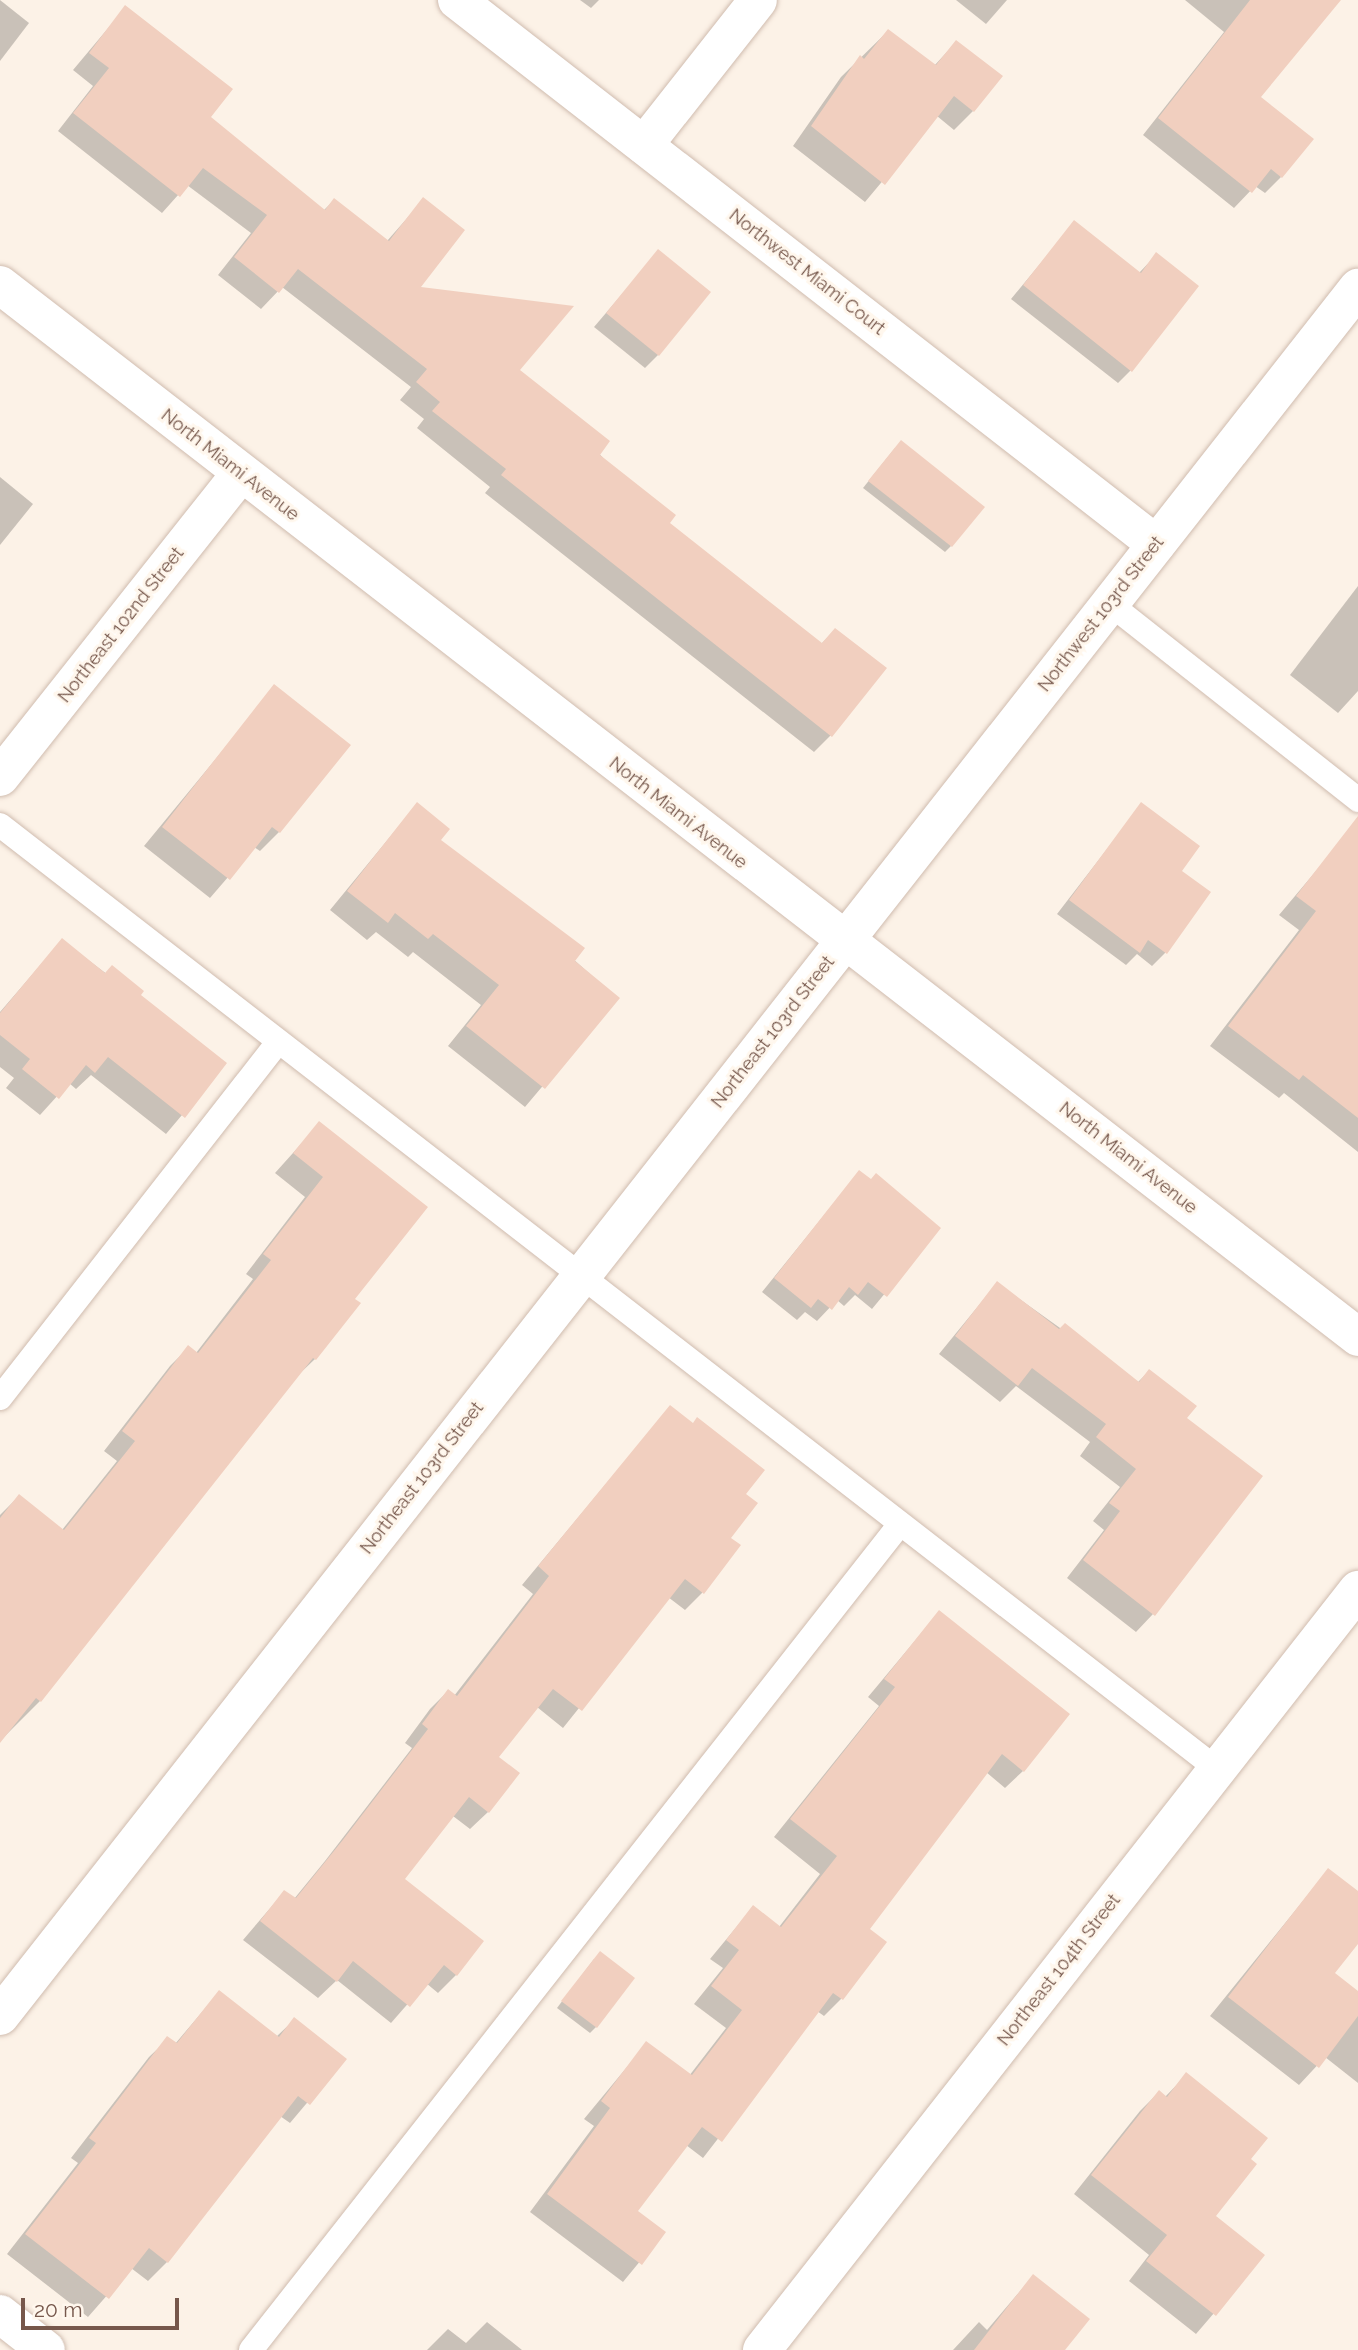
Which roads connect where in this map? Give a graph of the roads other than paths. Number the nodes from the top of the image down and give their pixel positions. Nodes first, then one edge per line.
1 (457, 0) edge
2 (758, 0) edge
3 (644, 145) junction
4 (0, 285) edge
5 (1358, 288) edge
6 (241, 473) junction
7 (1156, 544) junction
8 (1109, 603) junction
9 (0, 777) edge
10 (1358, 800) edge
11 (0, 825) edge
12 (845, 941) junction
13 (277, 1043) junction
14 (580, 1277) junction
15 (1358, 1337) edge
16 (0, 1398) edge
17 (900, 1524) junction
18 (1358, 1590) edge
19 (1217, 1769) junction
20 (0, 2016) edge
21 (0, 2315) edge
22 (46, 2350) edge
23 (251, 2350) edge
24 (762, 2350) edge

1 - 3 main road, Northwest Miami Court
2 - 3 main road
3 - 7 main road, Northwest Miami Court
4 - 6 main road, North Miami Avenue
5 - 7 main road, Northwest 103rd Street
6 - 9 main road, Northeast 102nd Street
6 - 12 main road, North Miami Avenue
7 - 8 main road, Northwest 103rd Street
8 - 10 lane
8 - 12 main road, Northwest 103rd Street
11 - 13 lane
12 - 14 main road, Northeast 103rd Street
12 - 15 main road, North Miami Avenue
13 - 14 lane
13 - 16 lane
14 - 17 lane
14 - 20 main road, Northeast 103rd Street
17 - 19 lane
17 - 23 lane
18 - 19 main road, Northeast 104th Street
19 - 24 main road, Northeast 104th Street
21 - 22 main road

